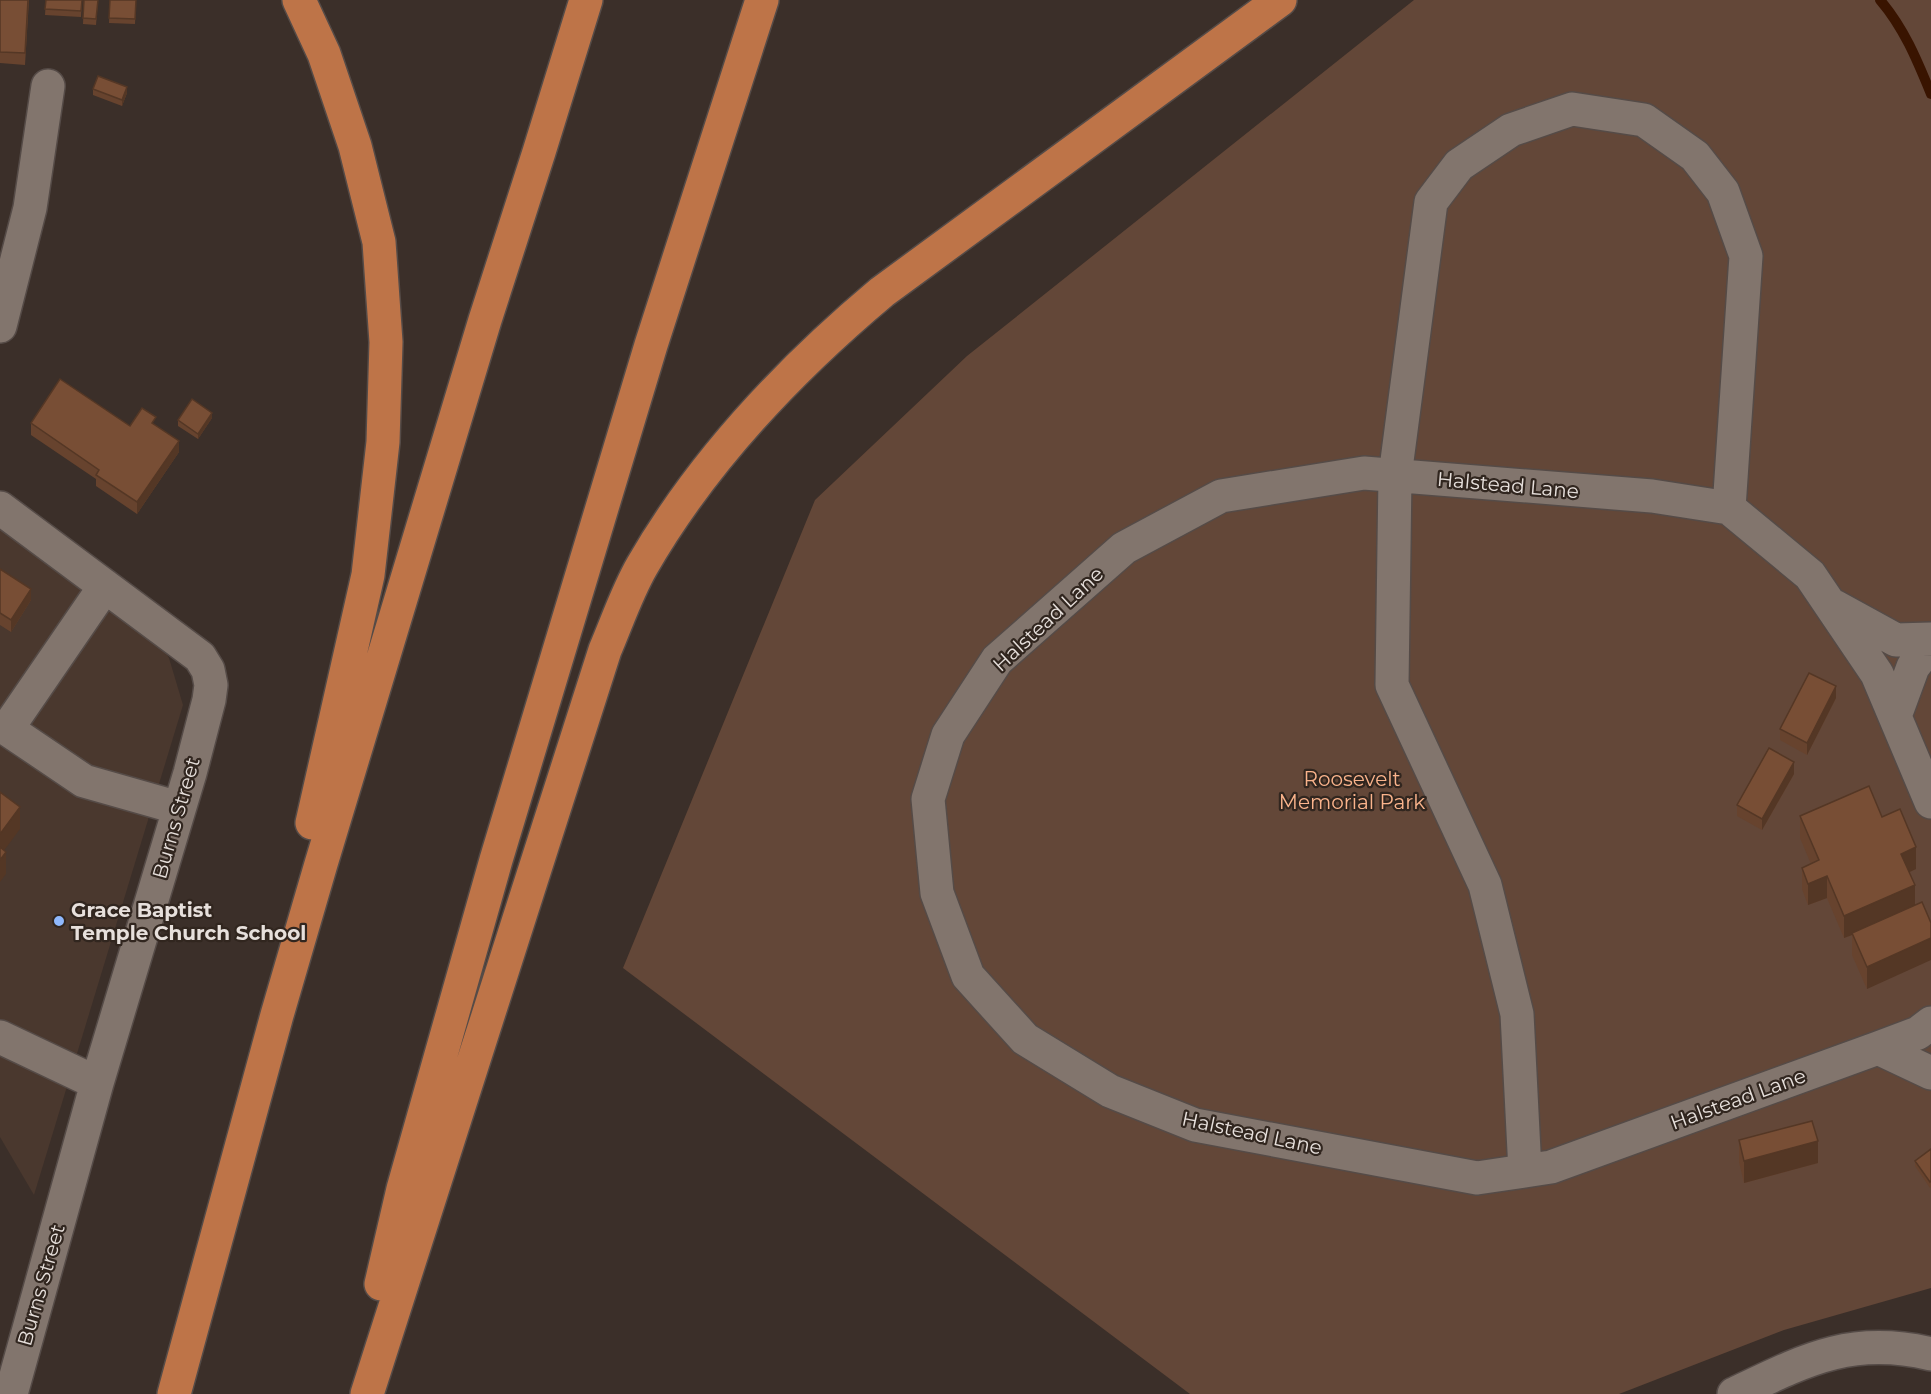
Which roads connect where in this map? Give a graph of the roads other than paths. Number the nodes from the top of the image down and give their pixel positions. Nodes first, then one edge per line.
1 (299, 0) edge
2 (586, 0) edge
3 (762, 0) edge
4 (1280, 0) edge
5 (48, 86) dead end
6 (0, 326) edge
7 (1395, 476) junction
8 (0, 508) edge
9 (1729, 508) junction
10 (105, 586) junction
11 (1830, 604) junction
12 (1931, 639) edge
13 (1931, 644) edge
14 (1895, 716) junction
15 (1931, 802) edge
16 (179, 808) junction
17 (1931, 1023) edge
18 (0, 1037) edge
19 (1878, 1048) junction
20 (1931, 1073) edge
21 (97, 1083) junction
22 (236, 1163) junction
23 (1525, 1171) junction
24 (1931, 1354) edge
25 (11, 1394) edge
26 (174, 1394) edge
27 (358, 1394) edge
28 (366, 1394) edge
29 (1734, 1394) edge

1 - 22 highway
2 - 22 highway
3 - 27 highway
4 - 28 highway
5 - 6 street
7 - 9 street, Halstead Lane
7 - 9 street
7 - 23 street
7 - 23 street, Halstead Lane
8 - 10 street, Burns Street
9 - 11 street
10 - 16 street, Burns Street
10 - 16 street
11 - 12 street
11 - 14 street
13 - 14 street
14 - 15 street
16 - 21 street, Burns Street
17 - 19 street, Halstead Lane
18 - 21 street
19 - 20 street
19 - 23 street, Halstead Lane
21 - 25 street, Burns Street
22 - 26 highway
24 - 29 street

